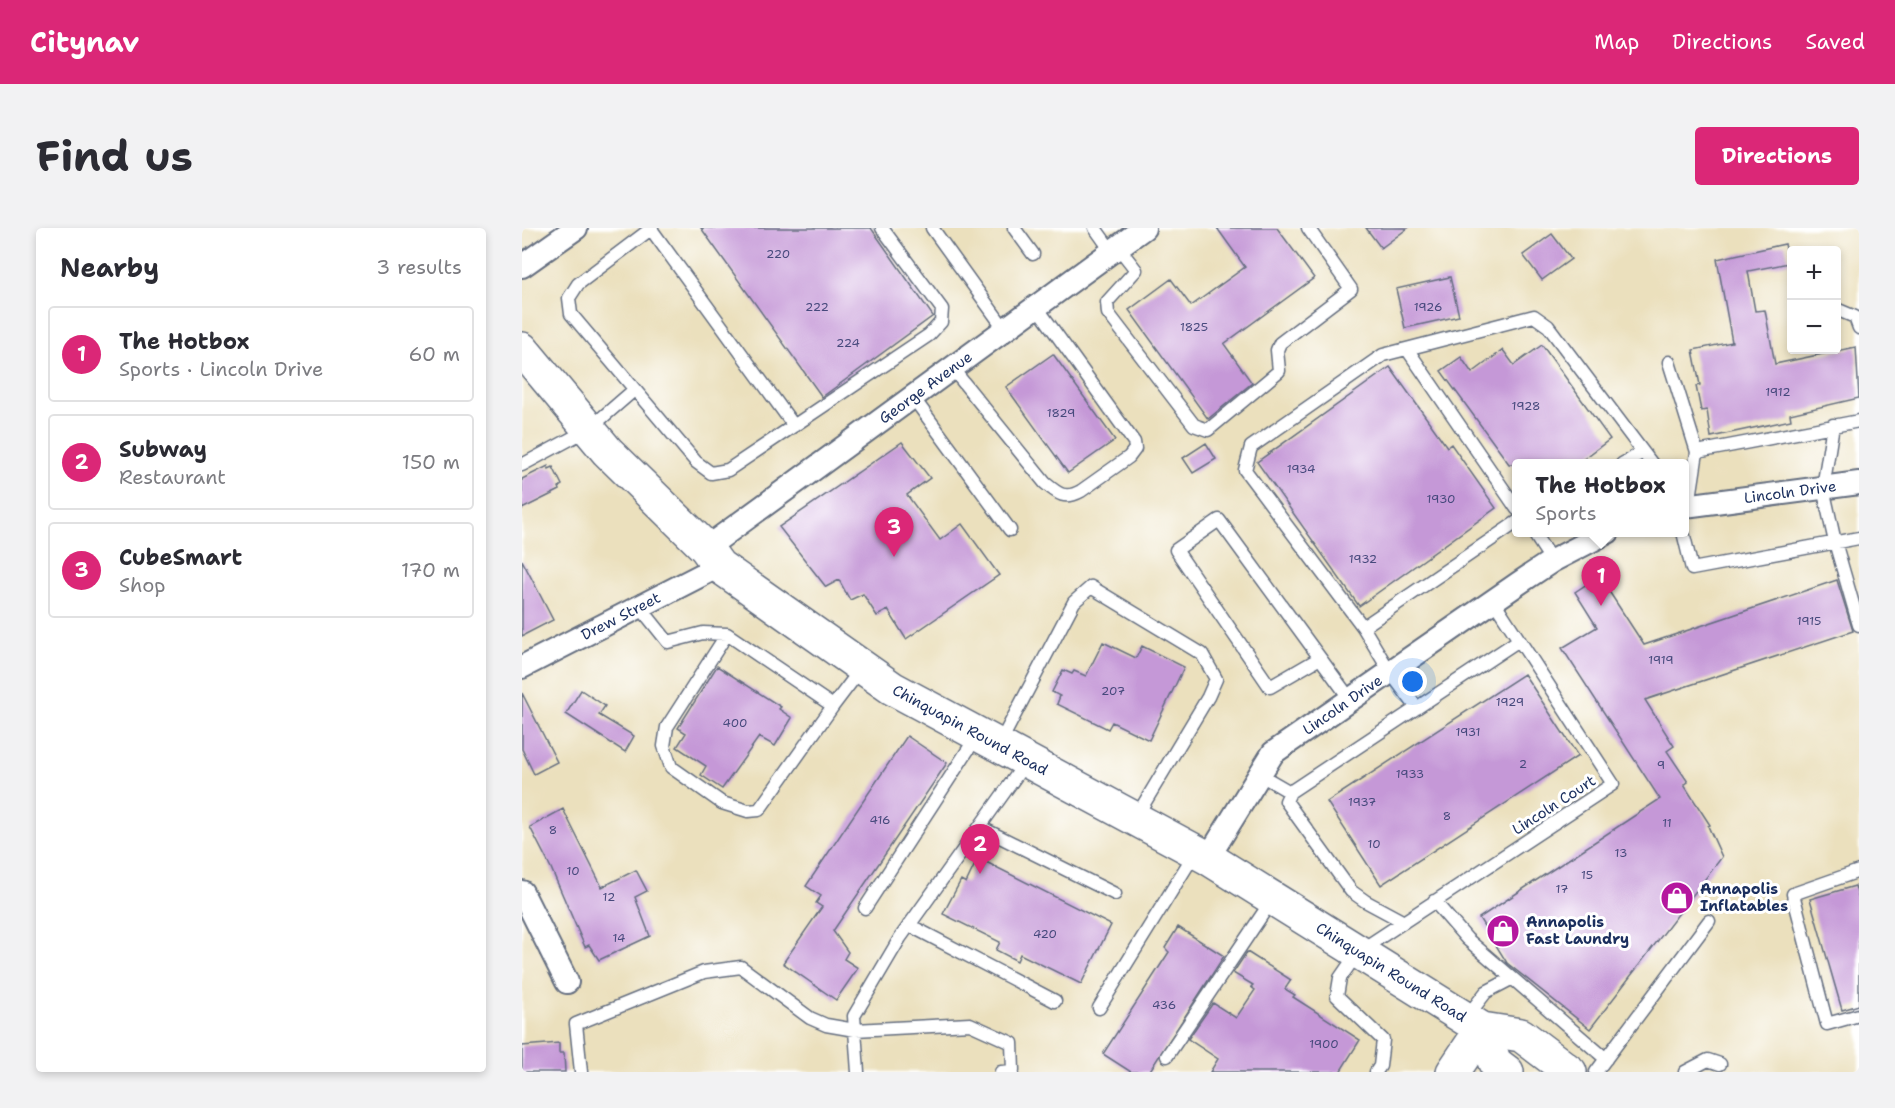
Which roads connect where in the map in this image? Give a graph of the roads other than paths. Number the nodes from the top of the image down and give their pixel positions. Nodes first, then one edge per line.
1 (576, 228) edge
2 (652, 228) edge
3 (882, 228) edge
4 (932, 228) edge
5 (1014, 228) edge
6 (1095, 228) edge
7 (1144, 228) edge
8 (1308, 228) edge
9 (1115, 249) junction
10 (1033, 254) dead end
11 (522, 266) edge
12 (1036, 306) junction
13 (1841, 311) edge
14 (1004, 328) junction
15 (1859, 328) edge
16 (522, 349) edge
17 (1407, 349) junction
18 (1669, 362) dead end
19 (951, 367) junction
20 (634, 390) junction
21 (912, 396) junction
22 (1859, 421) edge
23 (1833, 425) junction
24 (794, 426) junction
25 (589, 429) junction
26 (1642, 452) junction
27 (1697, 452) junction
28 (1630, 459) edge
29 (1648, 459) edge
30 (522, 465) edge
31 (1859, 483) edge
32 (1823, 488) junction
33 (1689, 490) edge
34 (1512, 502) edge
35 (1689, 504) edge
36 (1512, 525) edge
37 (1010, 530) dead end
38 (1536, 537) edge
39 (1598, 537) edge
40 (1684, 537) edge
41 (1859, 538) edge
42 (1835, 542) junction
43 (713, 557) junction
44 (1552, 561) junction
45 (1493, 600) junction
46 (640, 607) junction
47 (1859, 625) edge
48 (1363, 627) junction
49 (727, 634) junction
50 (1519, 640) junction
51 (1320, 658) junction
52 (522, 667) edge
53 (861, 668) junction
54 (1390, 672) junction
55 (1350, 699) junction
56 (833, 706) junction
57 (1417, 708) junction
58 (1001, 748) junction
59 (1260, 774) junction
60 (1290, 792) junction
61 (1135, 819) junction
62 (980, 827) junction
63 (1202, 855) junction
64 (1859, 871) edge
65 (522, 892) edge
66 (1115, 894) dead end
67 (1273, 898) junction
68 (1434, 901) junction
69 (865, 908) dead end
70 (1709, 921) dead end
71 (1404, 922) junction
72 (909, 925) junction
73 (1358, 952) junction
74 (1511, 979) junction
75 (567, 982) dead end
76 (1054, 1001) dead end
77 (1099, 1008) dead end
78 (1859, 1015) edge
79 (1474, 1023) junction
80 (855, 1030) junction
81 (1167, 1056) dead end
82 (1606, 1059) junction
83 (1720, 1064) dead end
84 (581, 1072) edge
85 (858, 1072) edge
86 (1000, 1072) edge
87 (1376, 1072) edge
88 (1453, 1072) edge
89 (1507, 1072) edge
90 (1570, 1072) edge
91 (1596, 1072) edge
92 (1685, 1072) edge

1 - 11 street
2 - 20 lane
2 - 24 lane
3 - 24 lane
4 - 14 lane
5 - 10 lane
6 - 9 lane
7 - 9 street, George Avenue
8 - 9 lane
9 - 12 street, George Avenue
12 - 14 street, George Avenue
12 - 19 lane
13 - 15 lane
14 - 19 street, George Avenue
16 - 25 main road, Chinquapin Round Road
17 - 26 lane
17 - 34 lane
17 - 48 lane
18 - 27 lane
19 - 21 street, George Avenue
20 - 24 lane
20 - 25 lane
21 - 37 lane
21 - 43 street, George Avenue
22 - 23 lane
23 - 27 lane
23 - 32 lane
25 - 30 lane
25 - 43 main road, Chinquapin Round Road
26 - 28 lane
26 - 29 lane
27 - 33 lane
31 - 32 street, Lincoln Drive
32 - 35 street, Lincoln Drive
32 - 42 lane
36 - 48 lane
38 - 44 lane
39 - 44 street, Lincoln Drive
40 - 42 lane
41 - 42 lane
42 - 47 lane
43 - 46 street, Drew Street
43 - 53 main road, Chinquapin Round Road
44 - 45 street, Lincoln Drive
45 - 50 lane, Lincoln Court
45 - 54 street, Lincoln Drive
46 - 49 lane
46 - 52 street, Drew Street
48 - 54 lane
49 - 56 lane
49 - 56 lane
50 - 57 lane
50 - 68 lane, Lincoln Court
51 - 51 lane
51 - 55 lane
53 - 56 lane
53 - 58 main road, Chinquapin Round Road
54 - 55 street, Lincoln Drive
54 - 57 lane
55 - 59 street, Lincoln Drive
57 - 60 lane
58 - 61 main road, Chinquapin Round Road
58 - 61 lane
58 - 62 lane
58 - 69 lane
59 - 60 lane
59 - 63 street, Lincoln Drive
60 - 71 lane
61 - 63 main road, Chinquapin Round Road
62 - 66 lane
62 - 72 lane
63 - 67 main road, Chinquapin Round Road
63 - 77 lane
64 - 78 lane
65 - 75 street
67 - 73 main road, Chinquapin Round Road
67 - 81 lane
68 - 71 lane, Lincoln Court
68 - 74 lane
70 - 82 lane
71 - 73 lane, Lincoln Court
72 - 76 lane
72 - 80 lane
73 - 79 main road, Chinquapin Round Road
73 - 87 lane
74 - 79 lane
74 - 82 lane
79 - 88 main road
79 - 89 main road, Chinquapin Round Road
79 - 90 main road, Chinquapin Round Road
80 - 84 lane
80 - 85 lane
80 - 86 lane
82 - 91 lane
83 - 92 lane

